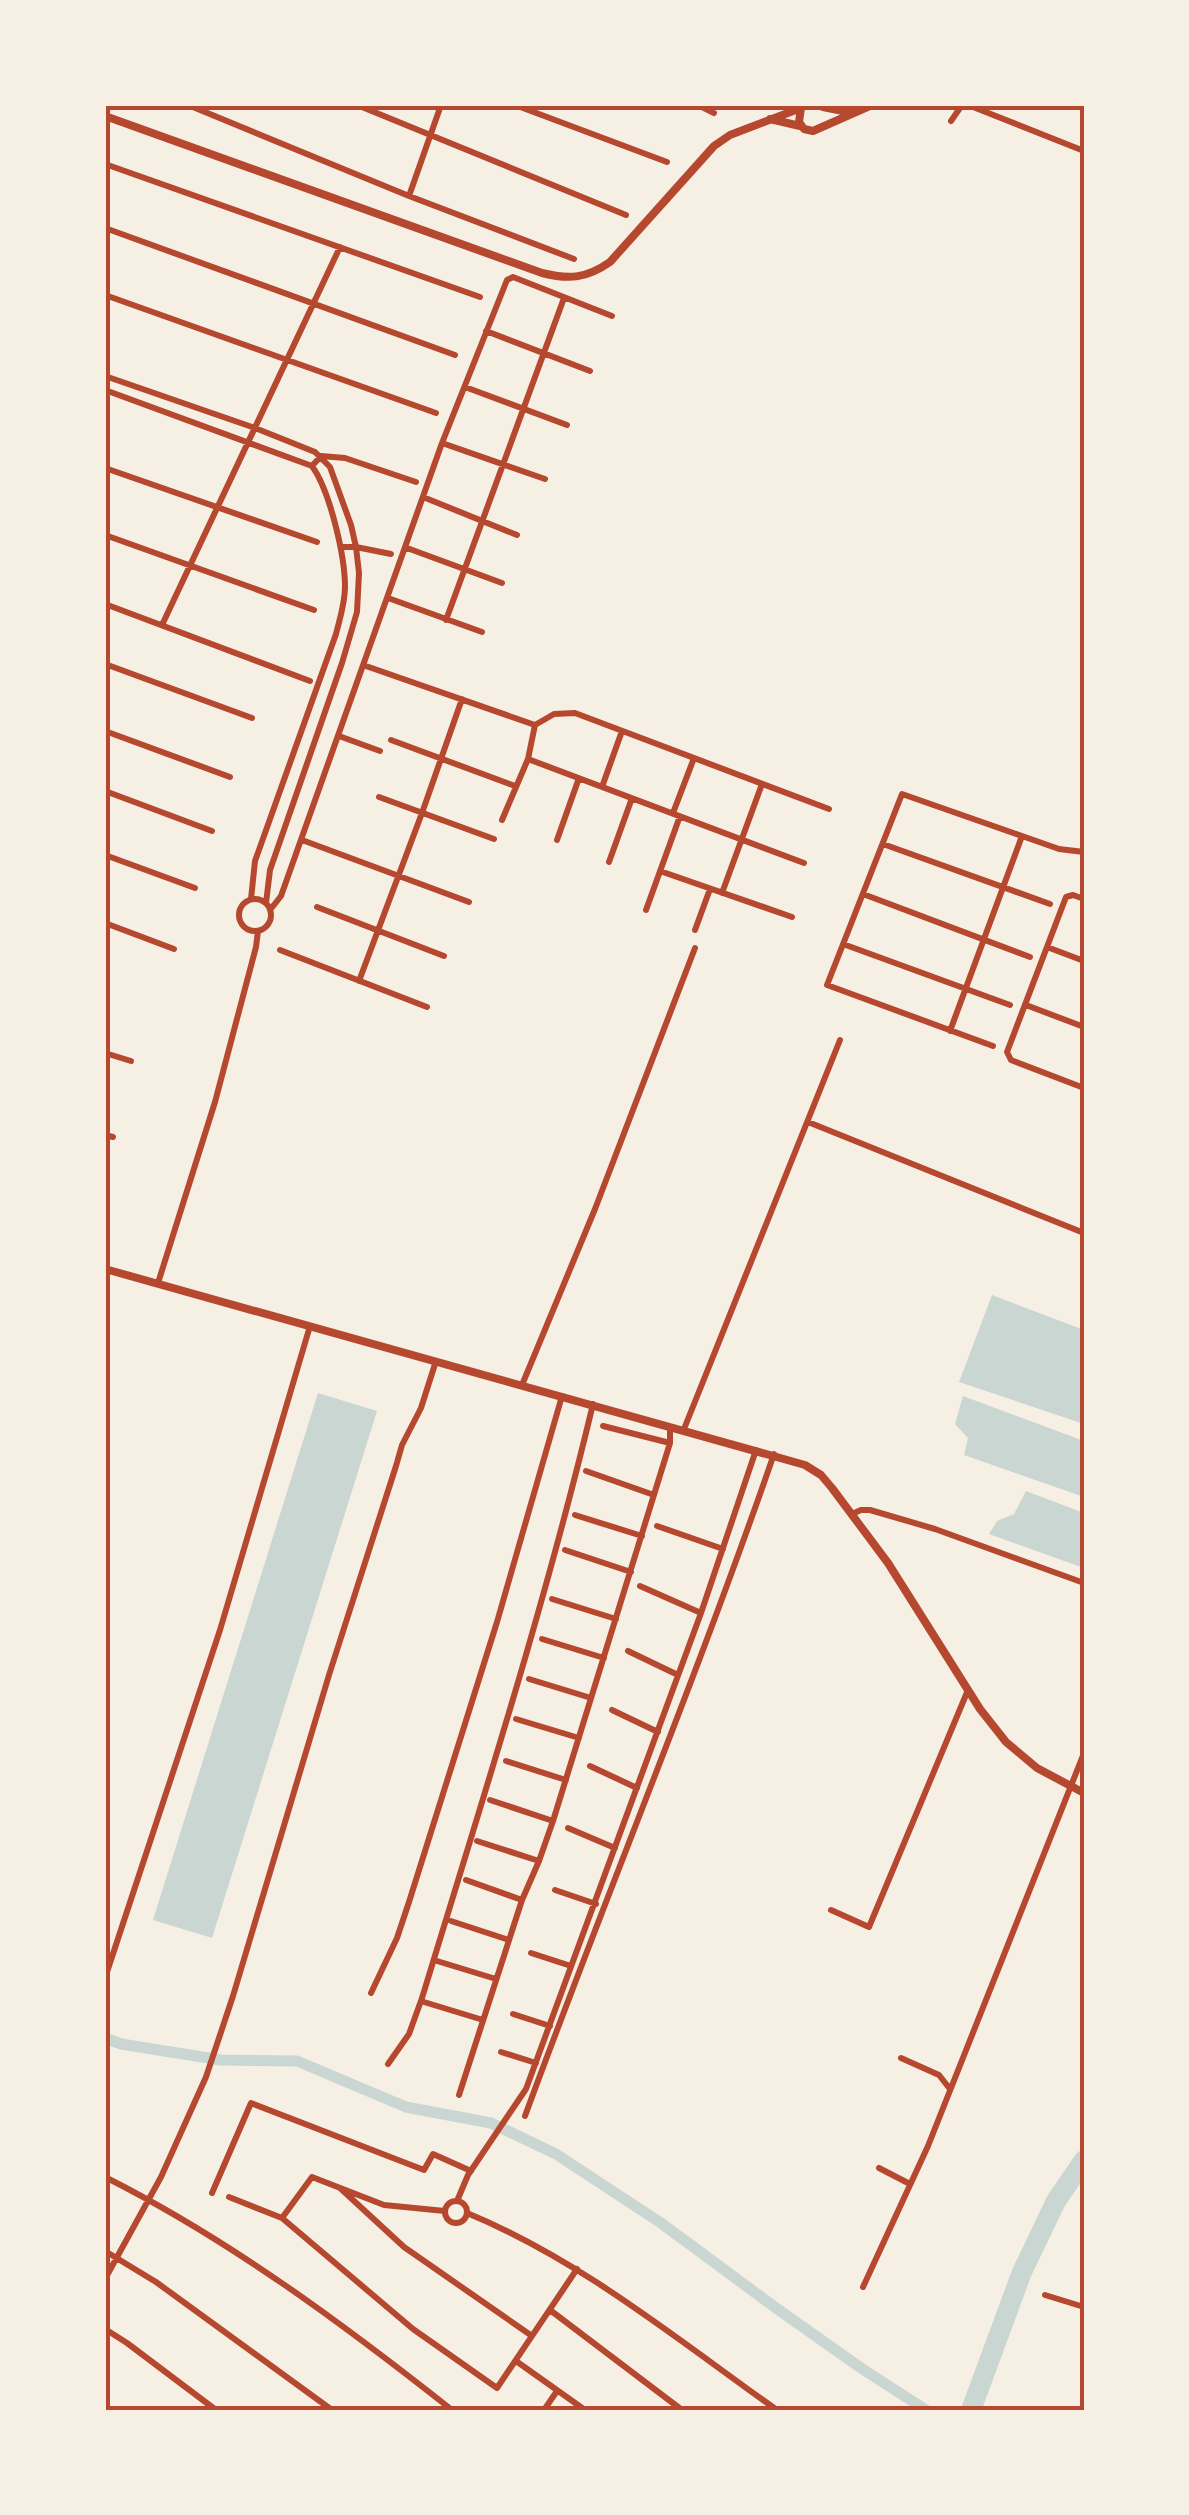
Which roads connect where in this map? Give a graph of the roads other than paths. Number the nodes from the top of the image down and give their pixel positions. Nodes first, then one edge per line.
1 (188, 105) edge
2 (357, 105) edge
3 (441, 105) edge
4 (515, 105) edge
5 (698, 105) edge
6 (872, 105) edge
7 (965, 105) edge
8 (802, 106) edge
9 (822, 106) edge
10 (852, 113) junction
11 (714, 114) dead end
12 (105, 116) edge
13 (770, 118) junction
14 (951, 121) dead end
15 (825, 125) junction
16 (801, 126) junction
17 (430, 134) junction
18 (1084, 152) edge
19 (667, 162) dead end
20 (105, 164) edge
21 (409, 196) junction
22 (626, 215) dead end
23 (105, 228) edge
24 (340, 247) junction
25 (574, 259) dead end
26 (105, 295) edge
27 (480, 296) dead end
28 (564, 298) junction
29 (313, 304) junction
30 (612, 316) dead end
31 (486, 331) junction
32 (544, 352) junction
33 (456, 355) dead end
34 (287, 360) junction
35 (590, 371) dead end
36 (105, 376) edge
37 (464, 387) junction
38 (105, 390) edge
39 (524, 409) junction
40 (436, 412) dead end
41 (567, 425) dead end
42 (255, 428) junction
43 (247, 443) junction
44 (442, 443) junction
45 (322, 456) junction
46 (504, 464) junction
47 (312, 466) junction
48 (105, 468) edge
49 (545, 479) dead end
50 (416, 482) dead end
51 (424, 497) junction
52 (218, 506) junction
53 (482, 520) junction
54 (517, 534) dead end
55 (105, 535) edge
56 (317, 542) dead end
57 (340, 547) junction
58 (356, 547) junction
59 (407, 548) junction
60 (391, 554) dead end
61 (190, 564) junction
62 (465, 568) junction
63 (502, 582) dead end
64 (388, 598) junction
65 (105, 604) edge
66 (314, 610) dead end
67 (446, 620) junction
68 (162, 625) junction
69 (482, 632) dead end
70 (105, 664) edge
71 (363, 665) junction
72 (310, 681) dead end
73 (313, 698) junction
74 (462, 699) junction
75 (328, 703) junction
76 (252, 718) dead end
77 (535, 725) junction
78 (105, 731) edge
79 (622, 731) junction
80 (338, 736) junction
81 (391, 740) dead end
82 (380, 751) dead end
83 (442, 758) junction
84 (694, 758) junction
85 (528, 759) junction
86 (230, 777) dead end
87 (578, 778) junction
88 (762, 784) junction
89 (514, 786) junction
90 (602, 787) junction
91 (105, 792) edge
92 (379, 797) dead end
93 (632, 798) junction
94 (830, 808) dead end
95 (422, 814) junction
96 (677, 814) junction
97 (502, 820) dead end
98 (212, 831) dead end
99 (264, 833) junction
100 (1022, 836) junction
101 (494, 838) dead end
102 (742, 839) junction
103 (281, 840) junction
104 (302, 840) junction
105 (557, 840) dead end
106 (883, 844) junction
107 (1084, 852) edge
108 (105, 854) edge
109 (608, 862) dead end
110 (804, 863) dead end
111 (660, 870) junction
112 (399, 876) junction
113 (1003, 886) junction
114 (195, 888) dead end
115 (710, 888) junction
116 (722, 893) junction
117 (863, 894) junction
118 (1084, 899) edge
119 (251, 900) junction
120 (469, 902) dead end
121 (1050, 904) dead end
122 (268, 906) junction
123 (317, 907) dead end
124 (646, 910) dead end
125 (792, 918) dead end
126 (105, 923) edge
127 (695, 930) dead end
128 (258, 931) junction
129 (378, 931) junction
130 (984, 939) junction
131 (844, 944) junction
132 (1047, 947) junction
133 (174, 948) dead end
134 (695, 948) dead end
135 (280, 950) dead end
136 (444, 956) dead end
137 (1030, 957) dead end
138 (1084, 961) edge
139 (360, 981) junction
140 (965, 990) junction
141 (1010, 1005) dead end
142 (1026, 1005) junction
143 (427, 1007) dead end
144 (1084, 1027) edge
145 (950, 1031) junction
146 (840, 1040) dead end
147 (993, 1046) dead end
148 (105, 1053) edge
149 (130, 1061) dead end
150 (1084, 1088) edge
151 (808, 1122) junction
152 (1084, 1233) edge
153 (105, 1269) edge
154 (158, 1283) junction
155 (310, 1326) junction
156 (436, 1360) junction
157 (522, 1384) junction
158 (562, 1396) junction
159 (593, 1404) junction
160 (603, 1426) dead end
161 (670, 1426) junction
162 (684, 1430) junction
163 (670, 1443) junction
164 (756, 1449) junction
165 (774, 1454) junction
166 (586, 1471) dead end
167 (654, 1495) junction
168 (852, 1514) junction
169 (575, 1515) dead end
170 (657, 1526) dead end
171 (642, 1536) junction
172 (724, 1549) junction
173 (565, 1550) dead end
174 (631, 1572) junction
175 (1084, 1583) edge
176 (640, 1586) dead end
177 (552, 1599) dead end
178 (701, 1613) junction
179 (616, 1618) junction
180 (542, 1639) dead end
181 (628, 1650) dead end
182 (604, 1658) junction
183 (678, 1675) junction
184 (529, 1679) dead end
185 (968, 1690) junction
186 (592, 1698) junction
187 (612, 1710) dead end
188 (516, 1719) dead end
189 (658, 1732) junction
190 (579, 1738) junction
191 (1084, 1753) edge
192 (506, 1761) dead end
193 (590, 1766) dead end
194 (566, 1780) junction
195 (1069, 1787) junction
196 (637, 1788) junction
197 (1084, 1793) edge
198 (490, 1800) dead end
199 (552, 1821) junction
200 (568, 1828) dead end
201 (478, 1841) dead end
202 (615, 1848) junction
203 (540, 1861) junction
204 (466, 1880) dead end
205 (555, 1890) dead end
206 (522, 1900) junction
207 (596, 1904) junction
208 (830, 1910) dead end
209 (450, 1921) dead end
210 (509, 1940) junction
211 (531, 1953) dead end
212 (437, 1962) dead end
213 (572, 1966) junction
214 (105, 1978) edge
215 (496, 1979) junction
216 (371, 1994) dead end
217 (424, 2002) dead end
218 (513, 2014) dead end
219 (483, 2020) junction
220 (550, 2026) junction
221 (501, 2052) dead end
222 (902, 2058) dead end
223 (536, 2063) junction
224 (388, 2064) dead end
225 (950, 2090) junction
226 (460, 2095) dead end
227 (525, 2116) dead end
228 (879, 2168) dead end
229 (470, 2173) junction
230 (105, 2177) edge
231 (910, 2184) junction
232 (340, 2188) junction
233 (212, 2193) dead end
234 (228, 2198) dead end
235 (150, 2200) junction
236 (457, 2202) junction
237 (445, 2212) junction
238 (468, 2213) junction
239 (282, 2218) junction
240 (105, 2251) edge
241 (118, 2258) junction
242 (578, 2269) junction
243 (105, 2280) edge
244 (863, 2287) dead end
245 (1045, 2295) dead end
246 (1084, 2307) edge
247 (550, 2310) junction
248 (105, 2329) edge
249 (532, 2336) junction
250 (516, 2361) junction
251 (557, 2390) junction
252 (447, 2408) edge
253 (216, 2410) edge
254 (332, 2410) edge
255 (544, 2410) edge
256 (585, 2410) edge
257 (682, 2410) edge
258 (777, 2410) edge

1 - 21 street
2 - 17 street
3 - 17 street
4 - 19 street
5 - 11 street
6 - 10 street
7 - 14 street
7 - 18 street
8 - 13 street
8 - 16 street
9 - 10 street
9 - 15 street
10 - 15 street
12 - 13 street
13 - 16 street
15 - 16 street
17 - 21 street
17 - 22 street
20 - 24 street
21 - 25 street
23 - 29 street
24 - 27 street
24 - 29 street
26 - 34 street
28 - 30 street
28 - 31 street
28 - 32 street
29 - 33 street
29 - 34 street
31 - 32 street
31 - 37 street
32 - 35 street
32 - 39 street
34 - 40 street
34 - 42 street
36 - 42 street
37 - 39 street
37 - 44 street
38 - 43 street
39 - 41 street
39 - 46 street
42 - 43 street
42 - 45 street
43 - 47 street
43 - 52 street
44 - 46 street
44 - 51 street
45 - 47 street
45 - 50 street
45 - 58 street
46 - 49 street
46 - 53 street
47 - 57 street
48 - 52 street
51 - 53 street
51 - 59 street
52 - 56 street
52 - 61 street
53 - 54 street
53 - 62 street
55 - 61 street
57 - 58 street
57 - 73 street
58 - 60 street
58 - 75 street
59 - 62 street
59 - 64 street
61 - 66 street
61 - 68 street
62 - 63 street
62 - 67 street
64 - 67 street
64 - 71 street
65 - 68 street
67 - 69 street
68 - 72 street
70 - 76 street
71 - 74 street
71 - 80 street
73 - 75 street
73 - 99 street
74 - 77 street
74 - 83 street
75 - 103 street
77 - 79 street
77 - 85 street
78 - 86 street
79 - 84 street
79 - 90 street
80 - 82 street
80 - 104 street
81 - 83 street
83 - 89 street
83 - 95 street
84 - 88 street
84 - 96 street
85 - 87 street
85 - 89 street
87 - 90 street
87 - 105 street
88 - 94 street
88 - 102 street
89 - 97 street
90 - 93 street
91 - 98 street
92 - 95 street
93 - 96 street
93 - 109 street
95 - 101 street
95 - 112 street
96 - 102 street
96 - 111 street
99 - 103 street
99 - 119 street
100 - 106 street
100 - 107 street
100 - 113 street
102 - 110 street
102 - 116 street
103 - 122 street
104 - 112 street
104 - 122 street
106 - 113 street
106 - 117 street
108 - 114 street
111 - 115 street
111 - 124 street
112 - 120 street
112 - 129 street
113 - 121 street
113 - 130 street
115 - 116 street
115 - 127 street
116 - 125 street
117 - 130 street
117 - 131 street
118 - 132 street
119 - 122 street
119 - 128 street
122 - 128 street
123 - 129 street
126 - 133 street
128 - 154 street
129 - 136 street
129 - 139 street
130 - 137 street
130 - 140 street
131 - 140 street
131 - 145 street
132 - 138 street
132 - 142 street
134 - 157 street
135 - 139 street
139 - 143 street
140 - 141 street
140 - 145 street
142 - 144 street
142 - 150 street
145 - 147 street
146 - 151 street
148 - 149 street
151 - 152 street
151 - 162 street
153 - 154 street
154 - 155 street
155 - 156 street
155 - 214 street
156 - 157 street
156 - 235 street
157 - 158 street
158 - 159 street
158 - 216 street
159 - 161 street
159 - 224 street
160 - 163 street
161 - 162 street
161 - 163 street
162 - 164 street
163 - 167 street
164 - 165 street
164 - 172 street
165 - 168 street
165 - 227 street
166 - 167 street
167 - 171 street
168 - 175 street
168 - 185 street
169 - 171 street
170 - 172 street
171 - 174 street
172 - 178 street
173 - 174 street
174 - 179 street
176 - 178 street
177 - 179 street
178 - 183 street
179 - 182 street
180 - 182 street
181 - 183 street
182 - 186 street
183 - 189 street
184 - 186 street
185 - 195 street
185 - 208 street
186 - 190 street
187 - 189 street
188 - 190 street
189 - 196 street
190 - 194 street
191 - 195 street
192 - 194 street
193 - 196 street
194 - 199 street
195 - 197 street
195 - 225 street
196 - 202 street
198 - 199 street
199 - 203 street
200 - 202 street
201 - 203 street
202 - 207 street
203 - 206 street
204 - 206 street
205 - 207 street
206 - 210 street
207 - 213 street
209 - 210 street
210 - 215 street
211 - 213 street
212 - 215 street
213 - 220 street
215 - 219 street
217 - 219 street
218 - 220 street
219 - 226 street
220 - 223 street
221 - 223 street
222 - 225 street
223 - 229 street
225 - 231 street
228 - 231 street
229 - 233 street
229 - 236 street
230 - 235 street
231 - 244 street
232 - 237 street
232 - 239 street
232 - 249 street
234 - 239 street
235 - 241 street
235 - 252 street
236 - 237 street
236 - 238 street
237 - 238 street
238 - 242 street
239 - 250 street
240 - 241 street
241 - 243 street
241 - 254 street
242 - 247 street
242 - 258 street
245 - 246 street
247 - 249 street
247 - 257 street
248 - 253 street
249 - 250 street
250 - 251 street
251 - 255 street
251 - 256 street

